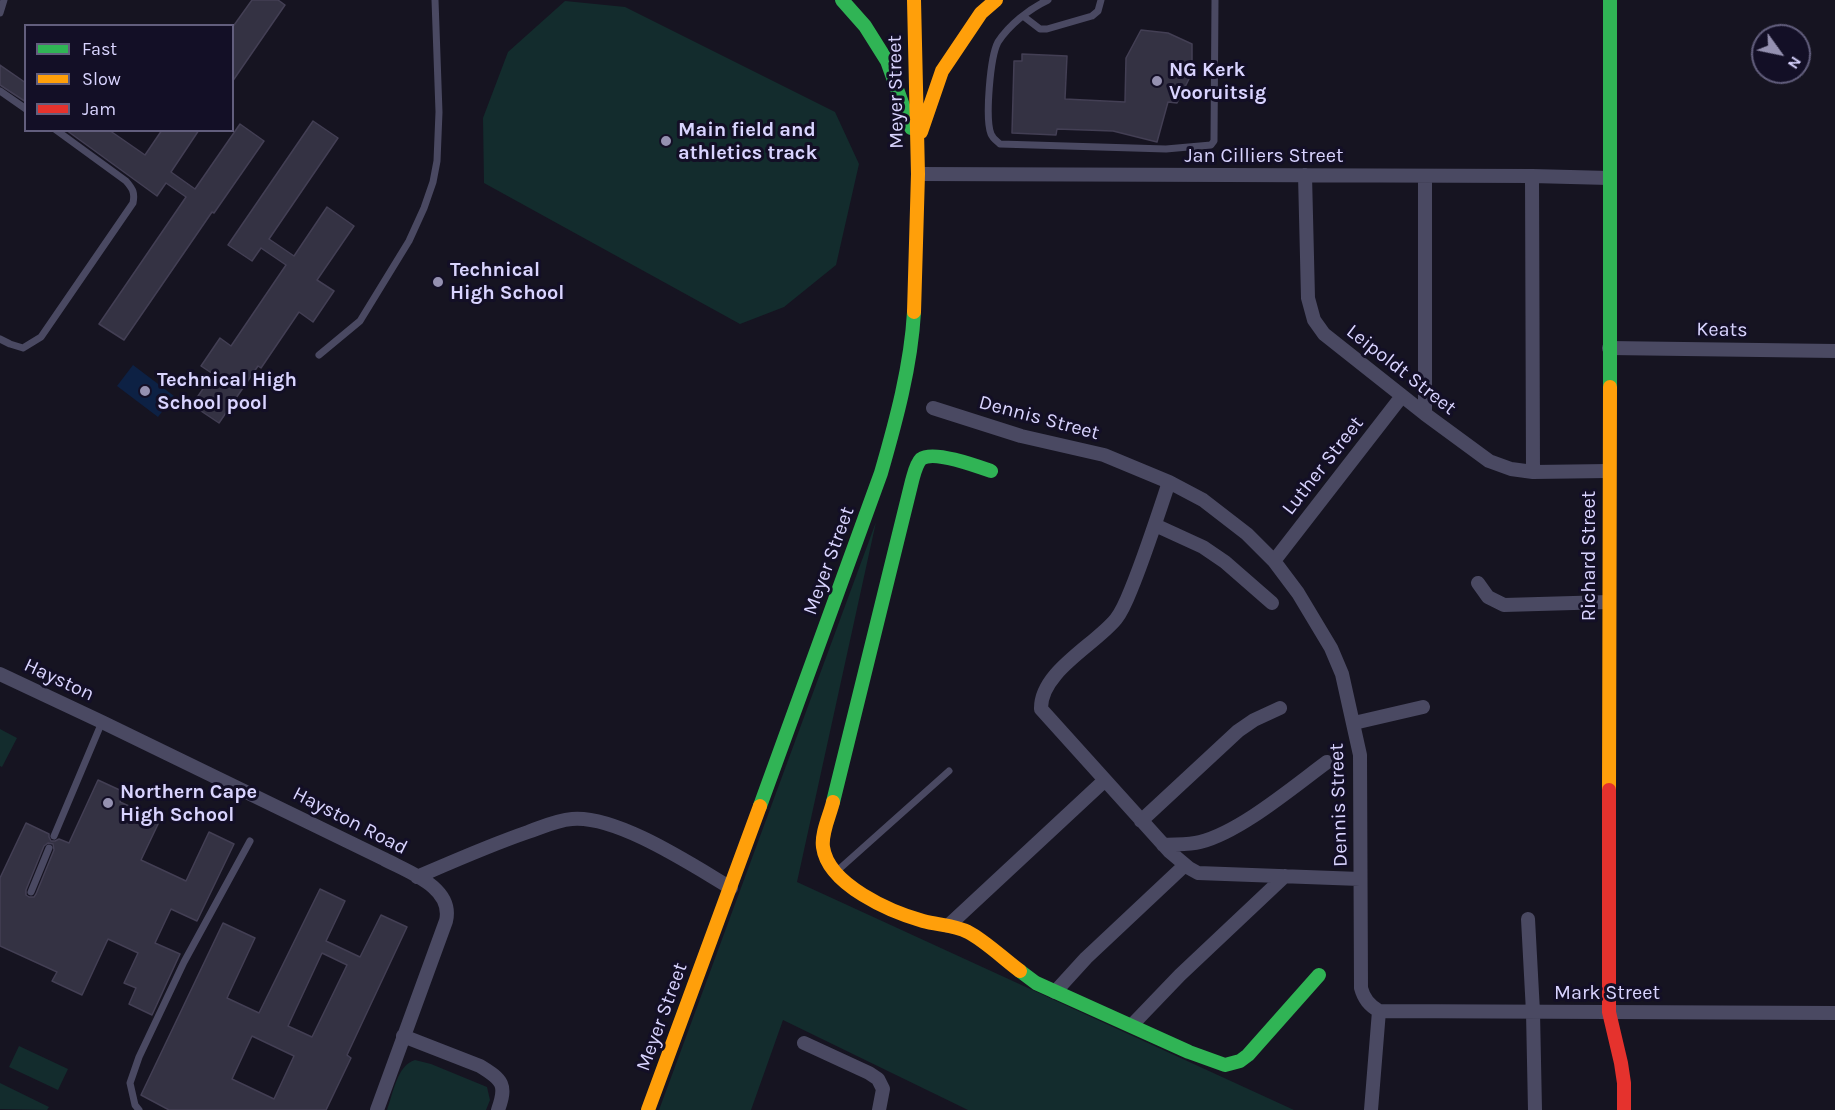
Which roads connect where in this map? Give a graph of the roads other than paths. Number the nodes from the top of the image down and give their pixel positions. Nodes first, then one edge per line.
1 (4, 0) edge
2 (435, 0) edge
3 (842, 0) edge
4 (914, 0) edge
5 (996, 0) edge
6 (1048, 0) edge
7 (1101, 0) edge
8 (1215, 0) edge
9 (1610, 0) edge
10 (0, 13) edge
11 (1023, 16) junction
12 (0, 91) edge
13 (24, 108) edge
14 (59, 132) edge
15 (917, 144) junction
16 (918, 174) junction
17 (1305, 175) junction
18 (1532, 176) junction
19 (1425, 177) junction
20 (1609, 178) junction
21 (0, 339) edge
22 (1609, 348) junction
23 (1835, 351) edge
24 (319, 355) dead end
25 (1402, 396) junction
26 (933, 408) dead end
27 (1425, 414) junction
28 (991, 471) dead end
29 (1608, 471) junction
30 (1533, 472) junction
31 (1169, 482) junction
32 (1155, 525) junction
33 (1274, 561) junction
34 (1478, 583) dead end
35 (1608, 602) junction
36 (1272, 603) dead end
37 (0, 674) edge
38 (1423, 707) dead end
39 (1280, 708) dead end
40 (102, 722) junction
41 (1354, 723) junction
42 (1327, 762) dead end
43 (949, 771) dead end
44 (1105, 780) junction
45 (1141, 821) junction
46 (54, 836) dead end
47 (250, 841) dead end
48 (1163, 845) junction
49 (49, 848) dead end
50 (1185, 866) junction
51 (836, 872) junction
52 (1285, 876) junction
53 (417, 877) junction
54 (1360, 879) junction
55 (731, 888) junction
56 (31, 892) dead end
57 (1528, 919) dead end
58 (948, 926) junction
59 (1319, 975) dead end
60 (1055, 992) junction
61 (1379, 1011) junction
62 (1533, 1012) junction
63 (1609, 1012) junction
64 (1835, 1013) edge
65 (1132, 1026) junction
66 (403, 1036) junction
67 (804, 1043) dead end
68 (139, 1110) edge
69 (377, 1110) edge
70 (498, 1110) edge
71 (648, 1110) edge
72 (879, 1110) edge
73 (1371, 1110) edge
74 (1534, 1110) edge
75 (1624, 1110) edge

1 - 10 lane
2 - 24 lane
3 - 15 street
4 - 15 street, Meyer Street
5 - 15 street
6 - 11 lane
7 - 11 lane
8 - 11 lane
9 - 20 street, Richard Street
12 - 13 lane
14 - 21 lane
15 - 16 street, Meyer Street
16 - 17 street, Jan Cilliers Street
16 - 55 street, Meyer Street
17 - 19 street, Jan Cilliers Street
17 - 25 street, Leipoldt Street
18 - 19 street, Jan Cilliers Street
18 - 20 street, Jan Cilliers Street
18 - 30 street
19 - 27 street
20 - 22 street, Richard Street
22 - 23 street, Keats
22 - 29 street, Richard Street
25 - 27 street, Leipoldt Street
25 - 33 street, Luther Street
26 - 31 street, Dennis Street
27 - 30 street, Leipoldt Street
28 - 51 street
29 - 30 street, Leipoldt Street
29 - 35 street, Richard Street
31 - 32 street
31 - 33 street, Dennis Street
32 - 36 street
32 - 44 street
33 - 41 street, Dennis Street
34 - 35 street
35 - 63 street, Richard Street
37 - 40 street, Hayston
38 - 41 street
39 - 45 street
40 - 46 lane
40 - 53 street, Hayston Road
41 - 54 street, Dennis Street
42 - 48 street
43 - 51 lane
44 - 45 street
44 - 58 street
45 - 48 street
47 - 68 lane
48 - 50 street
49 - 56 lane
50 - 52 street
50 - 60 street
51 - 58 street
52 - 54 street
52 - 65 street
53 - 55 street
53 - 66 street, Hayston Road
54 - 61 street, Dennis Street
55 - 71 street, Meyer Street
57 - 62 street
58 - 60 street
59 - 65 street
60 - 65 street
61 - 62 street, Mark Street
61 - 73 street
62 - 63 street, Mark Street
62 - 74 street
63 - 64 street, Mark Street
63 - 75 street, Richard Street
66 - 69 street, Hayston Road
66 - 70 street
67 - 72 street

